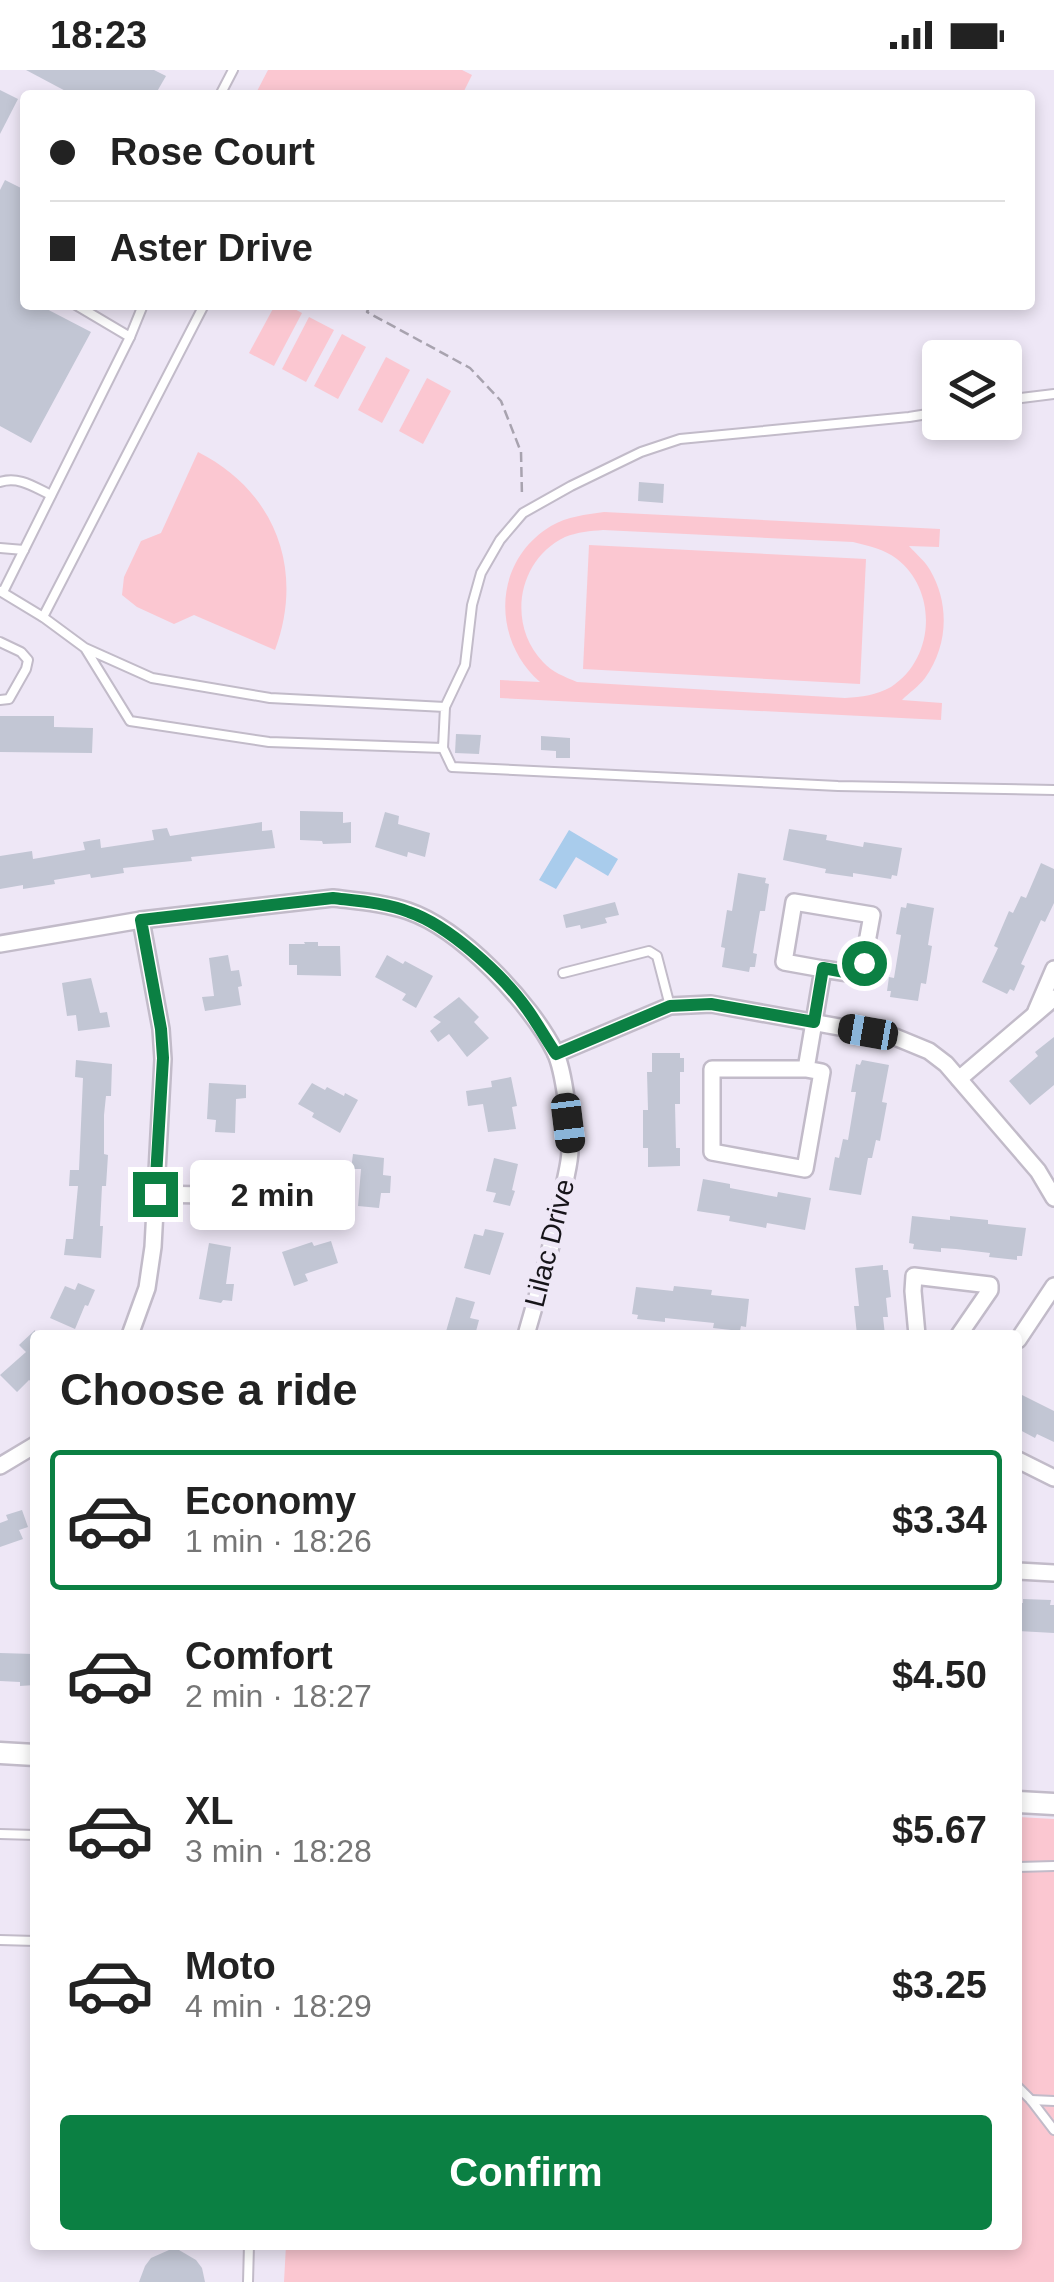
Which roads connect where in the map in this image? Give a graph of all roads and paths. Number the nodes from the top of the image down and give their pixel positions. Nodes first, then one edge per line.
1 (84, 310) edge
2 (141, 310) edge
3 (201, 310) edge
4 (368, 310) edge
5 (130, 337) junction
6 (1054, 394) edge
7 (1022, 398) edge
8 (922, 415) edge
9 (0, 482) edge
10 (51, 495) junction
11 (523, 513) junction
12 (0, 548) edge
13 (24, 550) junction
14 (2, 592) edge
15 (43, 618) junction
16 (0, 642) edge
17 (84, 648) junction
18 (0, 700) edge
19 (445, 706) junction
20 (443, 748) junction
21 (1054, 790) edge
22 (141, 920) junction
23 (0, 944) edge
24 (823, 968) junction
25 (1054, 969) edge
26 (564, 973) dead end
27 (1054, 998) edge
28 (670, 1006) junction
29 (1035, 1015) junction
30 (814, 1022) junction
31 (556, 1054) junction
32 (806, 1069) junction
33 (959, 1079) junction
34 (282, 1184) dead end
35 (155, 1194) junction
36 (1054, 1198) edge
37 (1054, 1286) edge
38 (132, 1330) edge
39 (527, 1330) edge
40 (917, 1330) edge
41 (962, 1330) edge
42 (1022, 1334) edge
43 (30, 1448) edge
44 (1022, 1462) edge
45 (0, 1466) edge
46 (1054, 1478) edge
47 (1022, 1571) edge
48 (1054, 1573) edge
49 (0, 1754) edge
50 (30, 1755) edge
51 (1022, 1802) edge
52 (1054, 1804) edge
53 (0, 1834) edge
54 (30, 1836) edge
55 (1054, 1866) edge
56 (1022, 1867) edge
57 (0, 1940) edge
58 (30, 1941) edge
59 (1022, 2090) edge
60 (1031, 2100) junction
61 (1054, 2101) edge
62 (1054, 2130) edge
63 (249, 2250) edge
64 (248, 2282) edge

1 - 5 lane
2 - 5 lane
3 - 15 lane
4 - 11 path
5 - 10 lane
6 - 7 lane
8 - 11 lane
9 - 10 lane
10 - 13 lane
11 - 19 lane
12 - 13 lane
13 - 14 lane
14 - 15 lane
15 - 17 lane
16 - 18 lane
17 - 19 lane
17 - 20 lane
19 - 20 lane
20 - 21 lane
22 - 23 street, Lilac Drive
22 - 31 street, Lilac Drive
22 - 35 street
24 - 24 street
24 - 30 street
25 - 29 street
26 - 28 lane
27 - 29 street
28 - 30 street
28 - 31 street
29 - 33 street
30 - 32 street
30 - 33 street
31 - 39 street, Lilac Drive
32 - 32 street
33 - 36 street
34 - 35 street
35 - 38 street
37 - 42 street
40 - 41 street
43 - 45 street
44 - 46 street
47 - 48 street
49 - 50 street
51 - 52 street
53 - 54 lane
55 - 56 lane
57 - 58 lane
59 - 60 lane
60 - 61 lane
60 - 62 lane
63 - 64 lane

